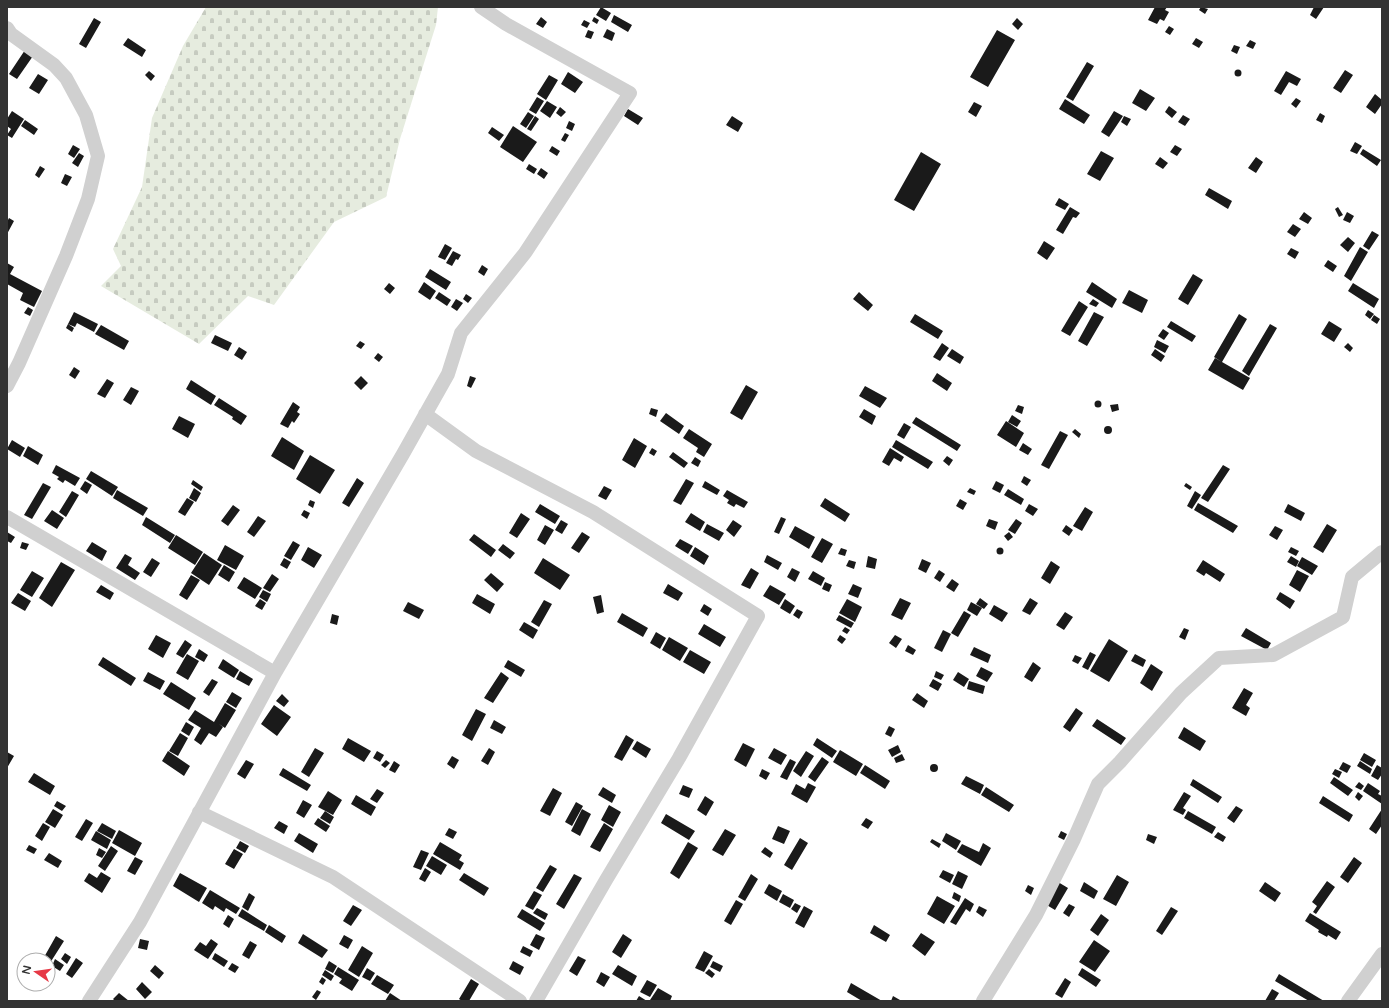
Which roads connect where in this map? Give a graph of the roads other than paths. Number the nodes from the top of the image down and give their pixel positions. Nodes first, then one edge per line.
1 (481, 7) edge
2 (7, 28) edge
3 (7, 386) edge
4 (425, 414) junction
5 (7, 517) edge
6 (1382, 552) edge
7 (275, 672) junction
8 (200, 812) junction
9 (1382, 954) edge
10 (89, 1001) edge
11 (520, 1001) edge
12 (536, 1001) edge
13 (983, 1001) edge
14 (1348, 1001) edge

1 - 4 street
2 - 3 street
4 - 7 street
4 - 12 street
5 - 7 street
6 - 13 street
7 - 8 street
8 - 10 street
8 - 11 street
9 - 14 street

